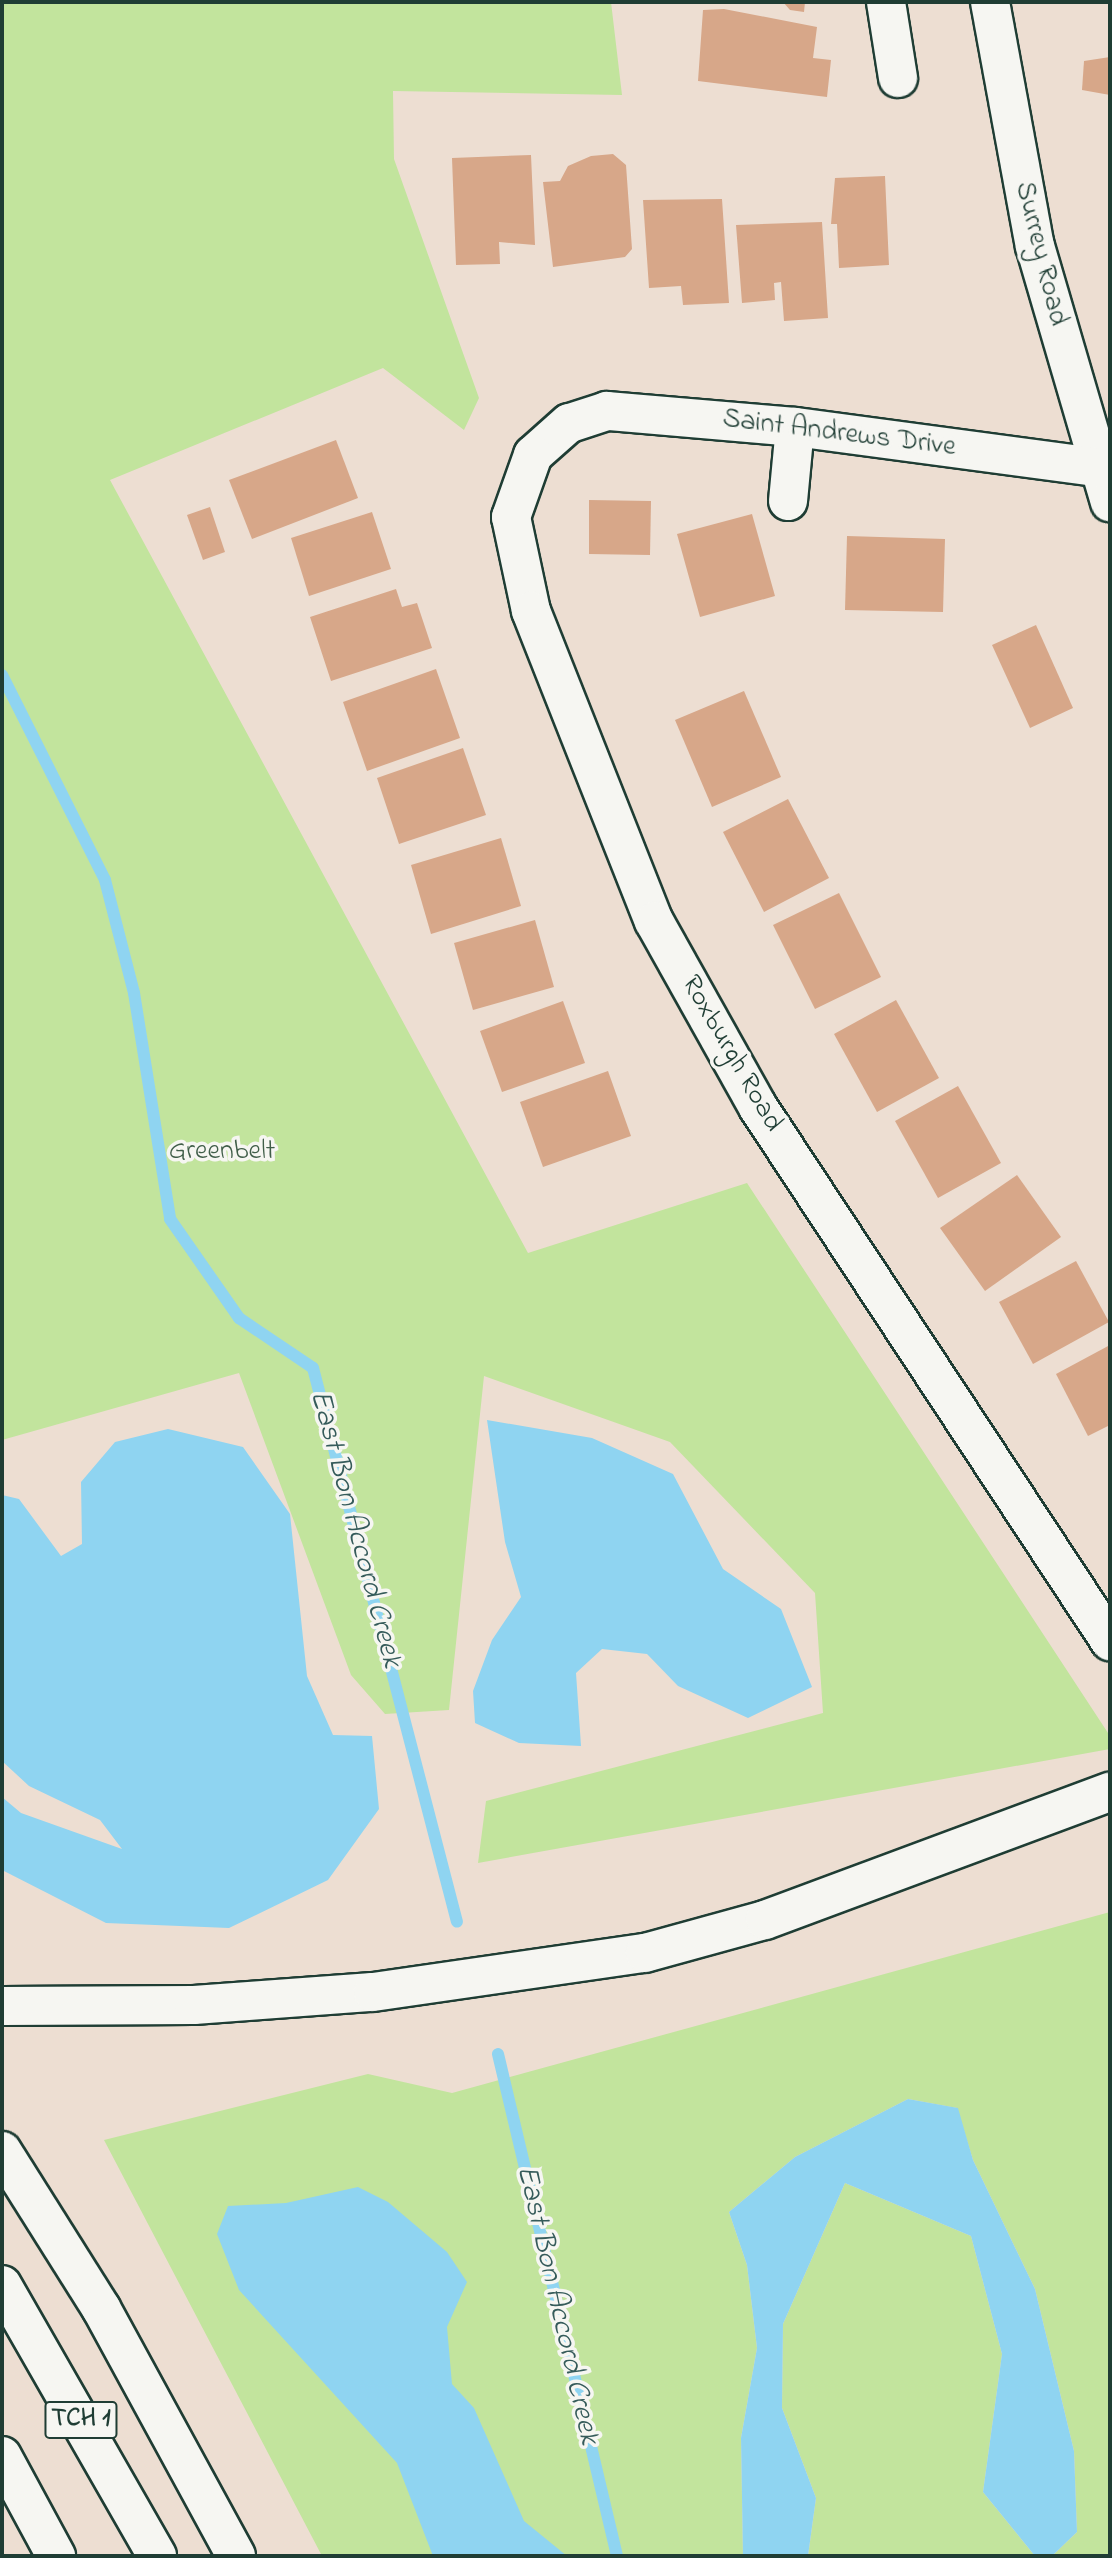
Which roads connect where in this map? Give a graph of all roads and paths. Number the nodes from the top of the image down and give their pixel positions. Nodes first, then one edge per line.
1 (886, 2) edge
2 (990, 2) edge
3 (898, 78) dead end
4 (569, 423) joint
5 (795, 427) junction
6 (1106, 479) edge
7 (788, 501) dead end
8 (1110, 1641) edge
9 (1093, 1797) edge
10 (2, 2007) edge
11 (2, 2151) edge
12 (2, 2285) edge
13 (2, 2456) edge
14 (56, 2556) edge
15 (157, 2556) edge
16 (236, 2556) edge

1 - 3 main road
2 - 6 main road, Surrey Road
4 - 5 main road, Saint Andrews Drive
4 - 8 main road, Roxburgh Road
5 - 6 main road, Saint Andrews Drive
5 - 7 main road
9 - 10 main road
11 - 16 main road
12 - 15 main road, TCH 1
13 - 14 main road

